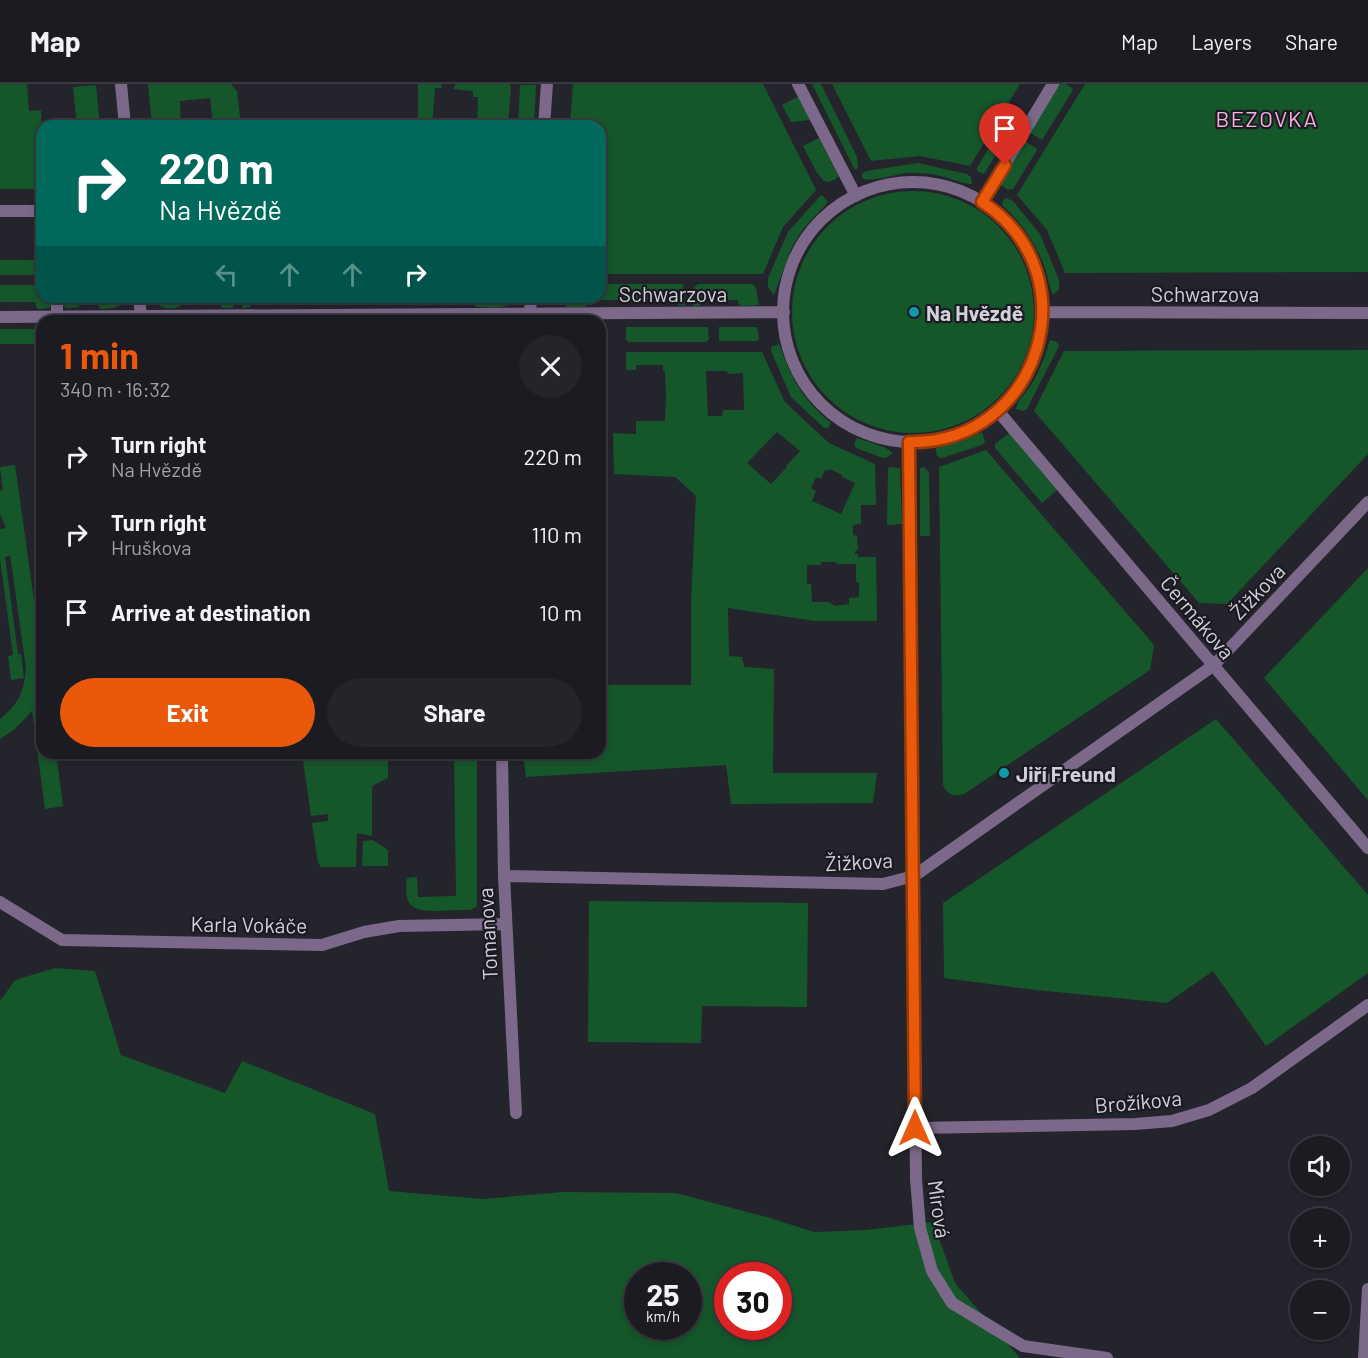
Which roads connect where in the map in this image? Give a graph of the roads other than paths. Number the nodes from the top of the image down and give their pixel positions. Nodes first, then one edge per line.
1 (121, 84) edge
2 (547, 84) edge
3 (798, 84) edge
4 (1053, 84) edge
5 (124, 120) edge
6 (544, 120) edge
7 (856, 196) junction
8 (982, 202) junction
9 (0, 211) edge
10 (36, 211) edge
11 (531, 303) edge
12 (784, 312) junction
13 (1042, 312) junction
14 (1368, 313) edge
15 (530, 314) junction
16 (520, 315) edge
17 (36, 316) edge
18 (0, 317) edge
19 (998, 411) junction
20 (909, 442) junction
21 (1368, 502) edge
22 (1214, 665) junction
23 (502, 759) edge
24 (1368, 848) edge
25 (504, 876) junction
26 (914, 876) junction
27 (0, 902) edge
28 (506, 924) junction
29 (1368, 1005) edge
30 (516, 1113) dead end
31 (915, 1128) junction
32 (1368, 1289) edge
33 (1107, 1358) edge
34 (1364, 1358) edge

1 - 5 street
2 - 6 street
3 - 7 street
4 - 8 street
7 - 8 street
7 - 12 street
8 - 13 street
9 - 10 street
11 - 15 street
12 - 15 street, Schwarzova
12 - 20 street
13 - 14 street, Schwarzova
13 - 19 street
15 - 16 street, Schwarzova
17 - 18 street, Schwarzova
19 - 20 street
19 - 22 street, Čermákova
20 - 26 street, Mírová
21 - 22 street, Žižkova
22 - 24 street, Čermákova
22 - 26 street, Žižkova
23 - 25 street, Tomanova
25 - 26 street, Žižkova
25 - 28 street, Tomanova
26 - 31 street, Mírová
27 - 28 street, Karla Vokáče
28 - 30 street, Tomanova
29 - 31 street, Brožíkova
31 - 33 street, Mírová
32 - 34 street

